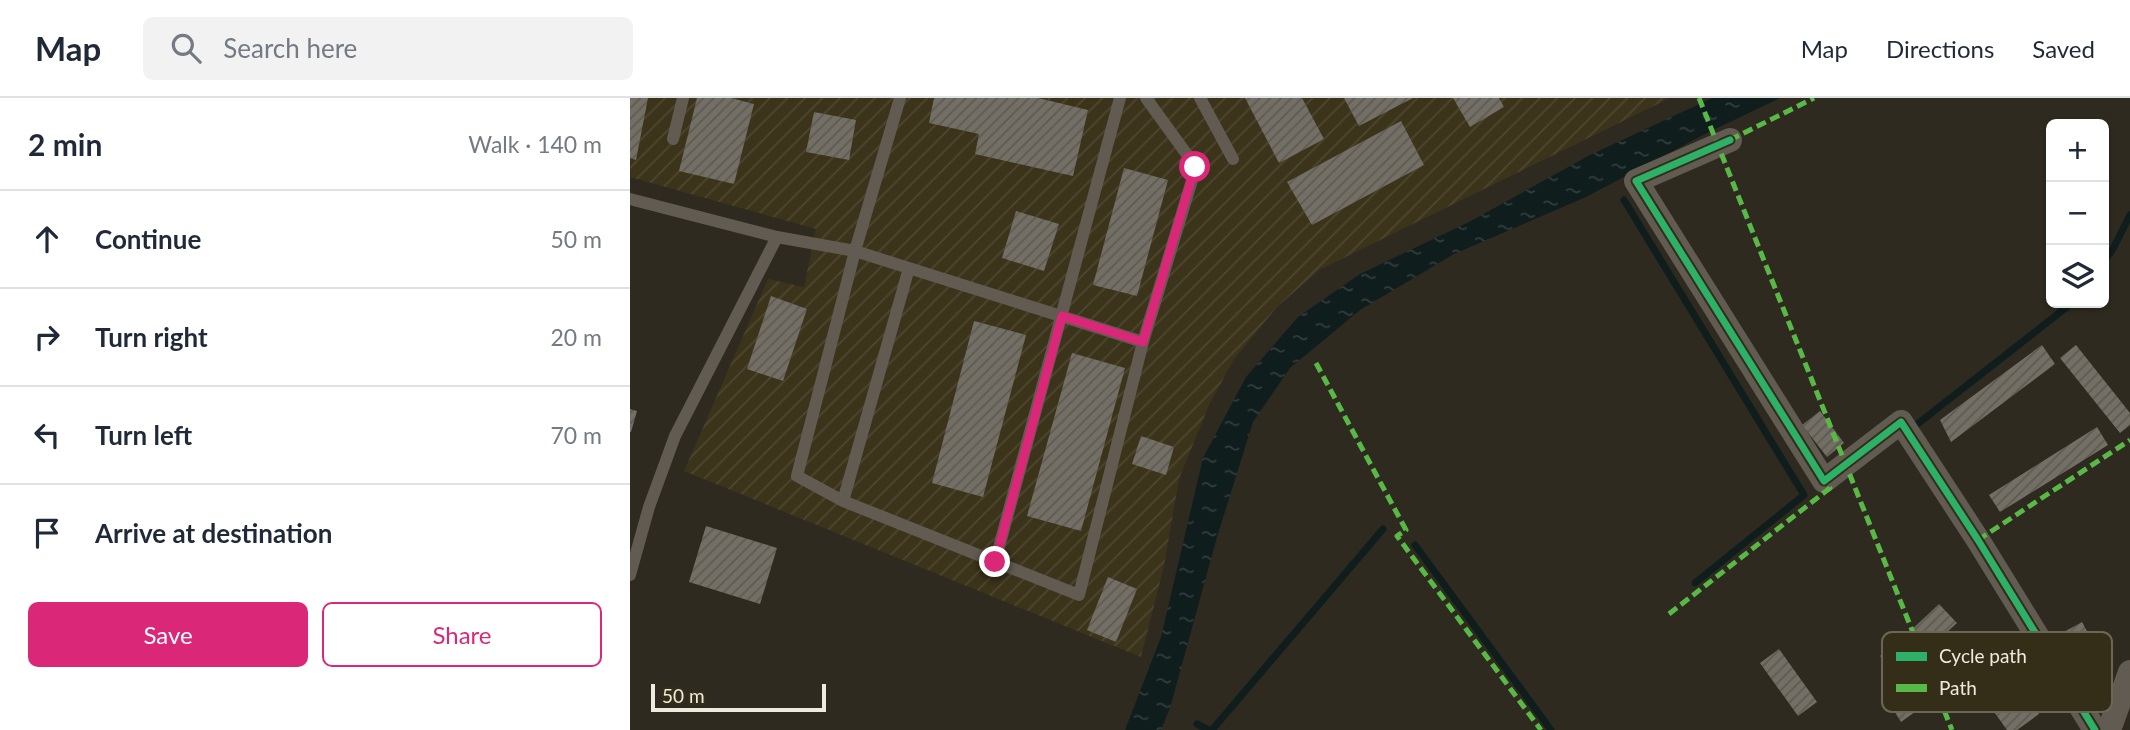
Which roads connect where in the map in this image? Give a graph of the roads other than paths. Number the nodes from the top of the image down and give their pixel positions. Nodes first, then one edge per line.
1 (683, 98) edge
2 (900, 98) edge
3 (1120, 98) edge
4 (1146, 98) edge
5 (1200, 98) edge
6 (673, 139) dead end
7 (1730, 139) dead end
8 (1233, 159) dead end
9 (630, 199) edge
10 (777, 237) junction
11 (855, 251) junction
12 (909, 268) junction
13 (1062, 316) junction
14 (1143, 342) junction
15 (843, 501) junction
16 (995, 562) junction
17 (630, 575) edge
18 (2035, 632) edge
19 (2130, 672) edge
20 (2084, 712) edge
21 (2095, 730) edge
22 (2109, 730) edge

1 - 6 lane
2 - 11 lane
3 - 13 lane
4 - 14 lane
5 - 8 lane
7 - 18 street
9 - 10 lane
10 - 11 lane
10 - 17 lane
11 - 12 lane
11 - 15 lane
12 - 13 lane
12 - 15 lane
13 - 14 lane
13 - 16 lane
14 - 16 lane
15 - 16 lane
19 - 22 street
20 - 21 street

